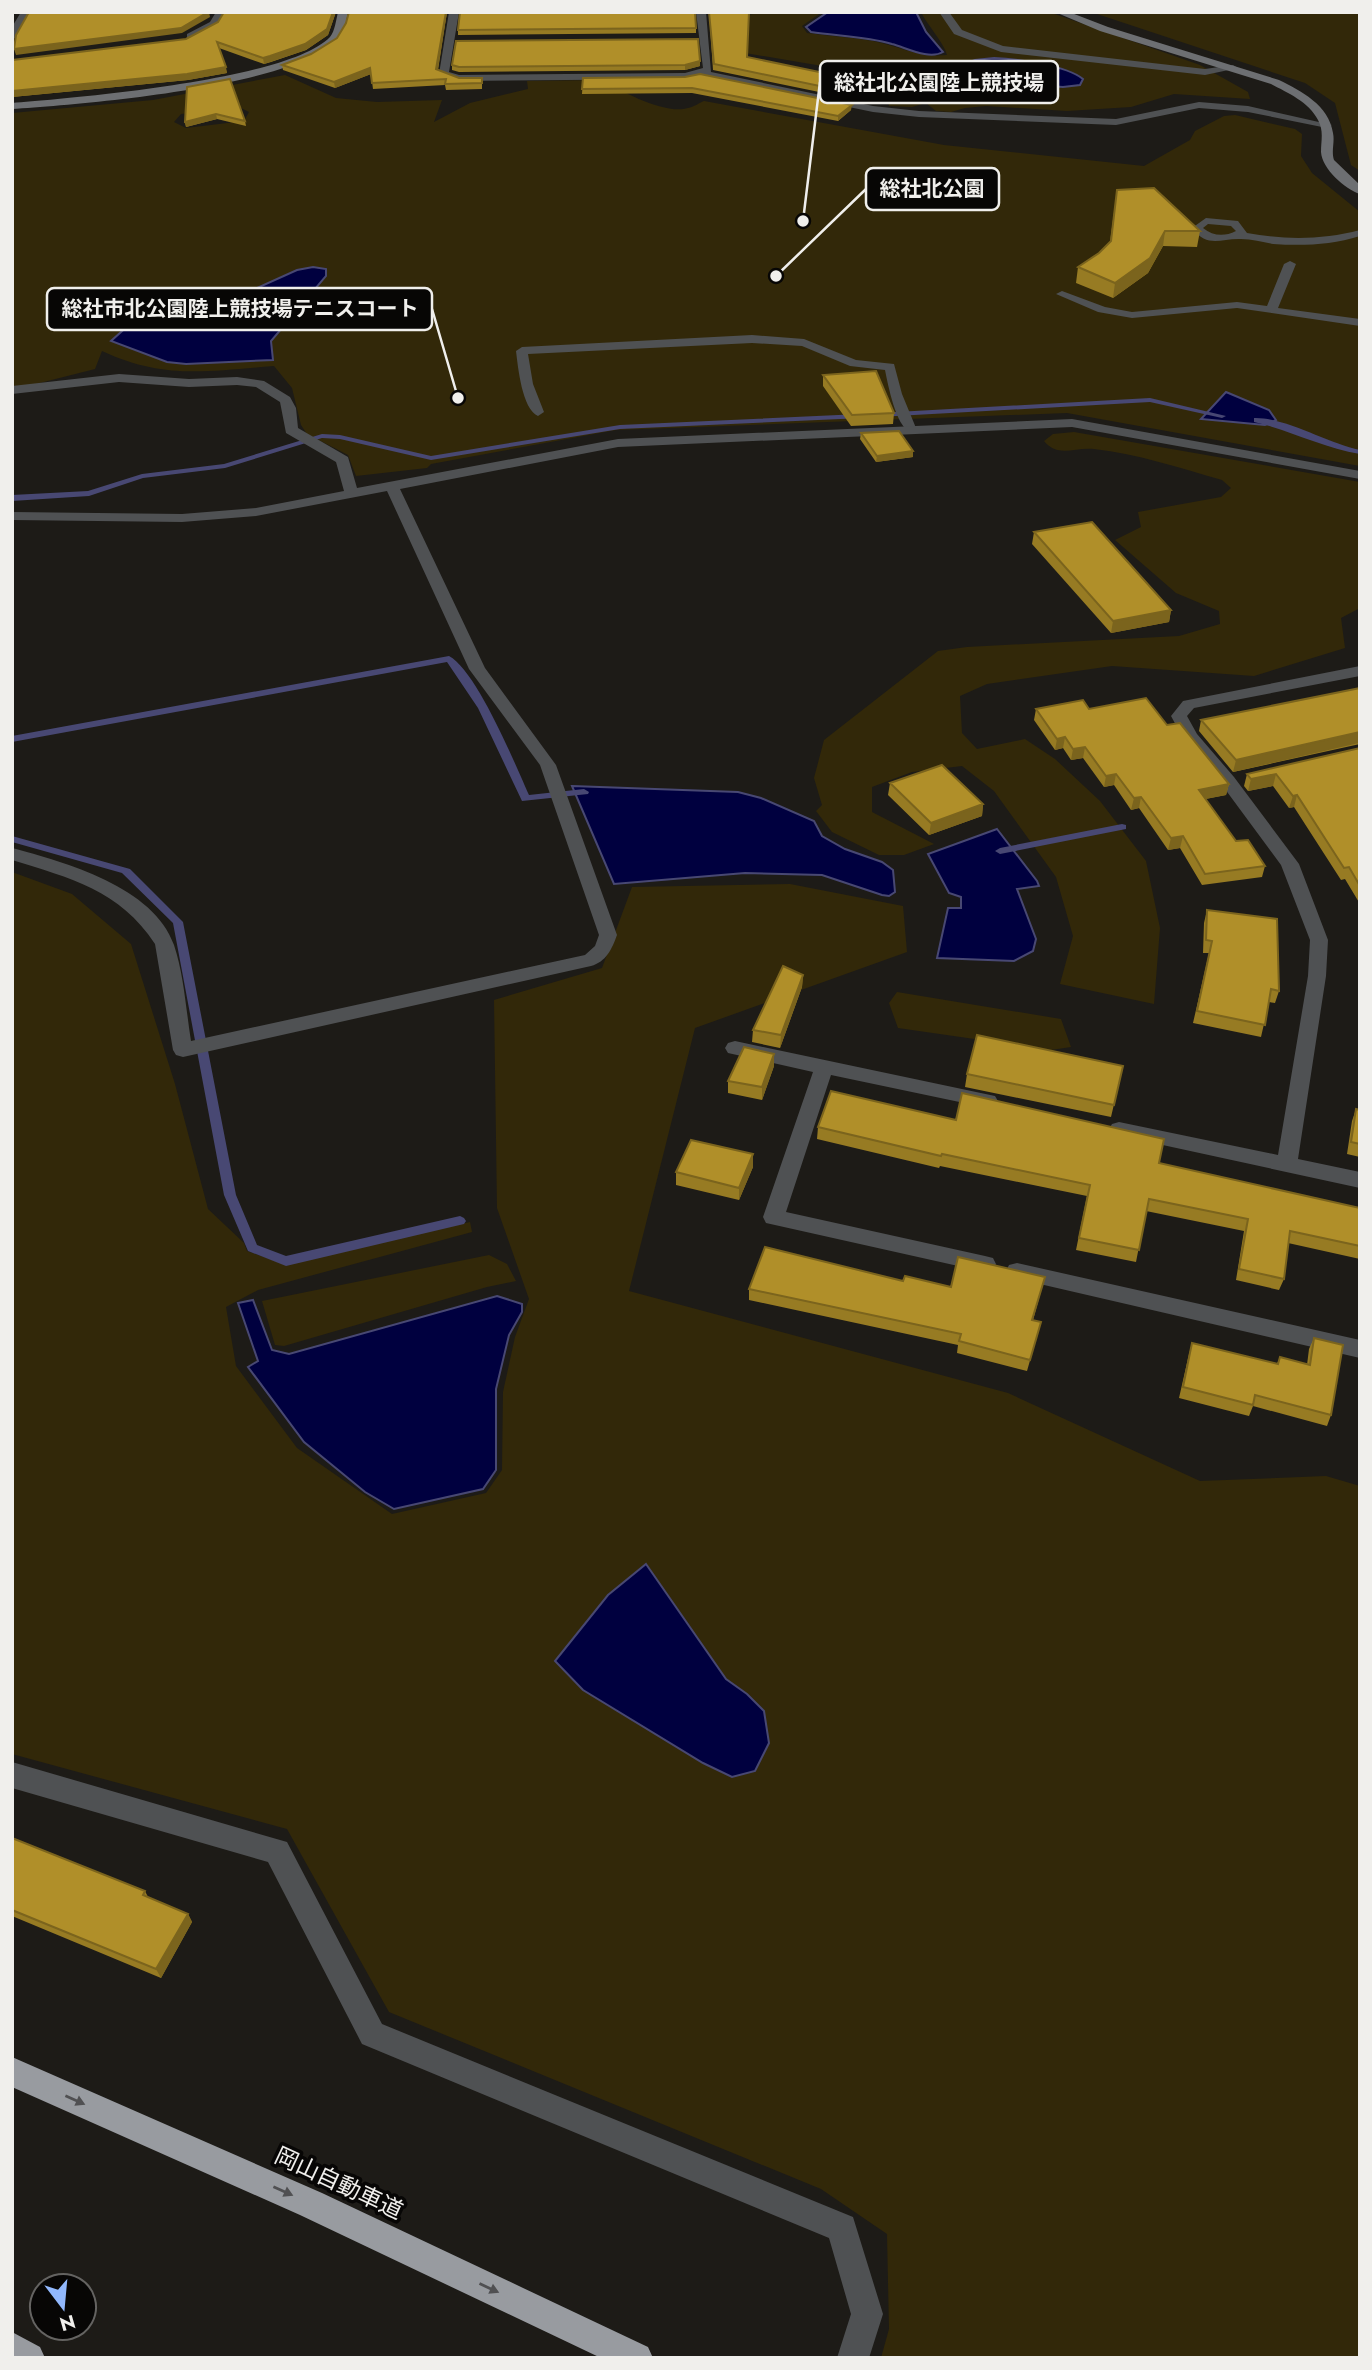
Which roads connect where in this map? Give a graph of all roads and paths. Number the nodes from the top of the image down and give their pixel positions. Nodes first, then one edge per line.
1 (26, 12) edge
2 (221, 12) edge
3 (343, 12) edge
4 (454, 12) edge
5 (701, 12) edge
6 (943, 12) edge
7 (1060, 12) edge
8 (16, 23) edge
9 (12, 36) edge
10 (176, 40) edge
11 (690, 40) edge
12 (704, 40) junction
13 (449, 41) junction
14 (463, 41) edge
15 (1233, 68) junction
16 (700, 73) junction
17 (12, 106) edge
18 (1326, 125) junction
19 (1360, 191) edge
20 (1360, 233) edge
21 (1239, 235) dead end
22 (1290, 264) dead end
23 (1062, 293) dead end
24 (1272, 309) junction
25 (1360, 323) edge
26 (12, 390) edge
27 (538, 412) dead end
28 (906, 418) junction
29 (1360, 475) edge
30 (392, 486) junction
31 (351, 492) junction
32 (12, 516) edge
33 (1360, 671) edge
34 (12, 854) edge
35 (735, 1048) dead end
36 (824, 1067) junction
37 (1015, 1107) edge
38 (1096, 1124) edge
39 (1287, 1164) junction
40 (1360, 1180) edge
41 (1360, 1349) edge
42 (12, 1775) edge
43 (12, 2072) edge
44 (12, 2348) edge
45 (29, 2358) edge
46 (637, 2358) edge
47 (853, 2358) edge

1 - 8 street
2 - 10 street
3 - 17 street
4 - 13 street
5 - 12 street
6 - 15 street
7 - 15 street
8 - 9 street
11 - 12 street
12 - 16 street
13 - 14 street
13 - 16 street
15 - 18 street
16 - 18 street
18 - 19 street
20 - 21 lane
22 - 24 lane
23 - 24 lane
24 - 25 lane
26 - 31 street
27 - 28 lane
28 - 29 street
28 - 30 street
30 - 31 street
30 - 34 street
31 - 32 street
33 - 39 street
35 - 36 street
36 - 37 street
36 - 41 street
38 - 39 street
39 - 40 street
42 - 47 street
43 -> 46 highway, 岡山自動車道
44 - 45 highway

